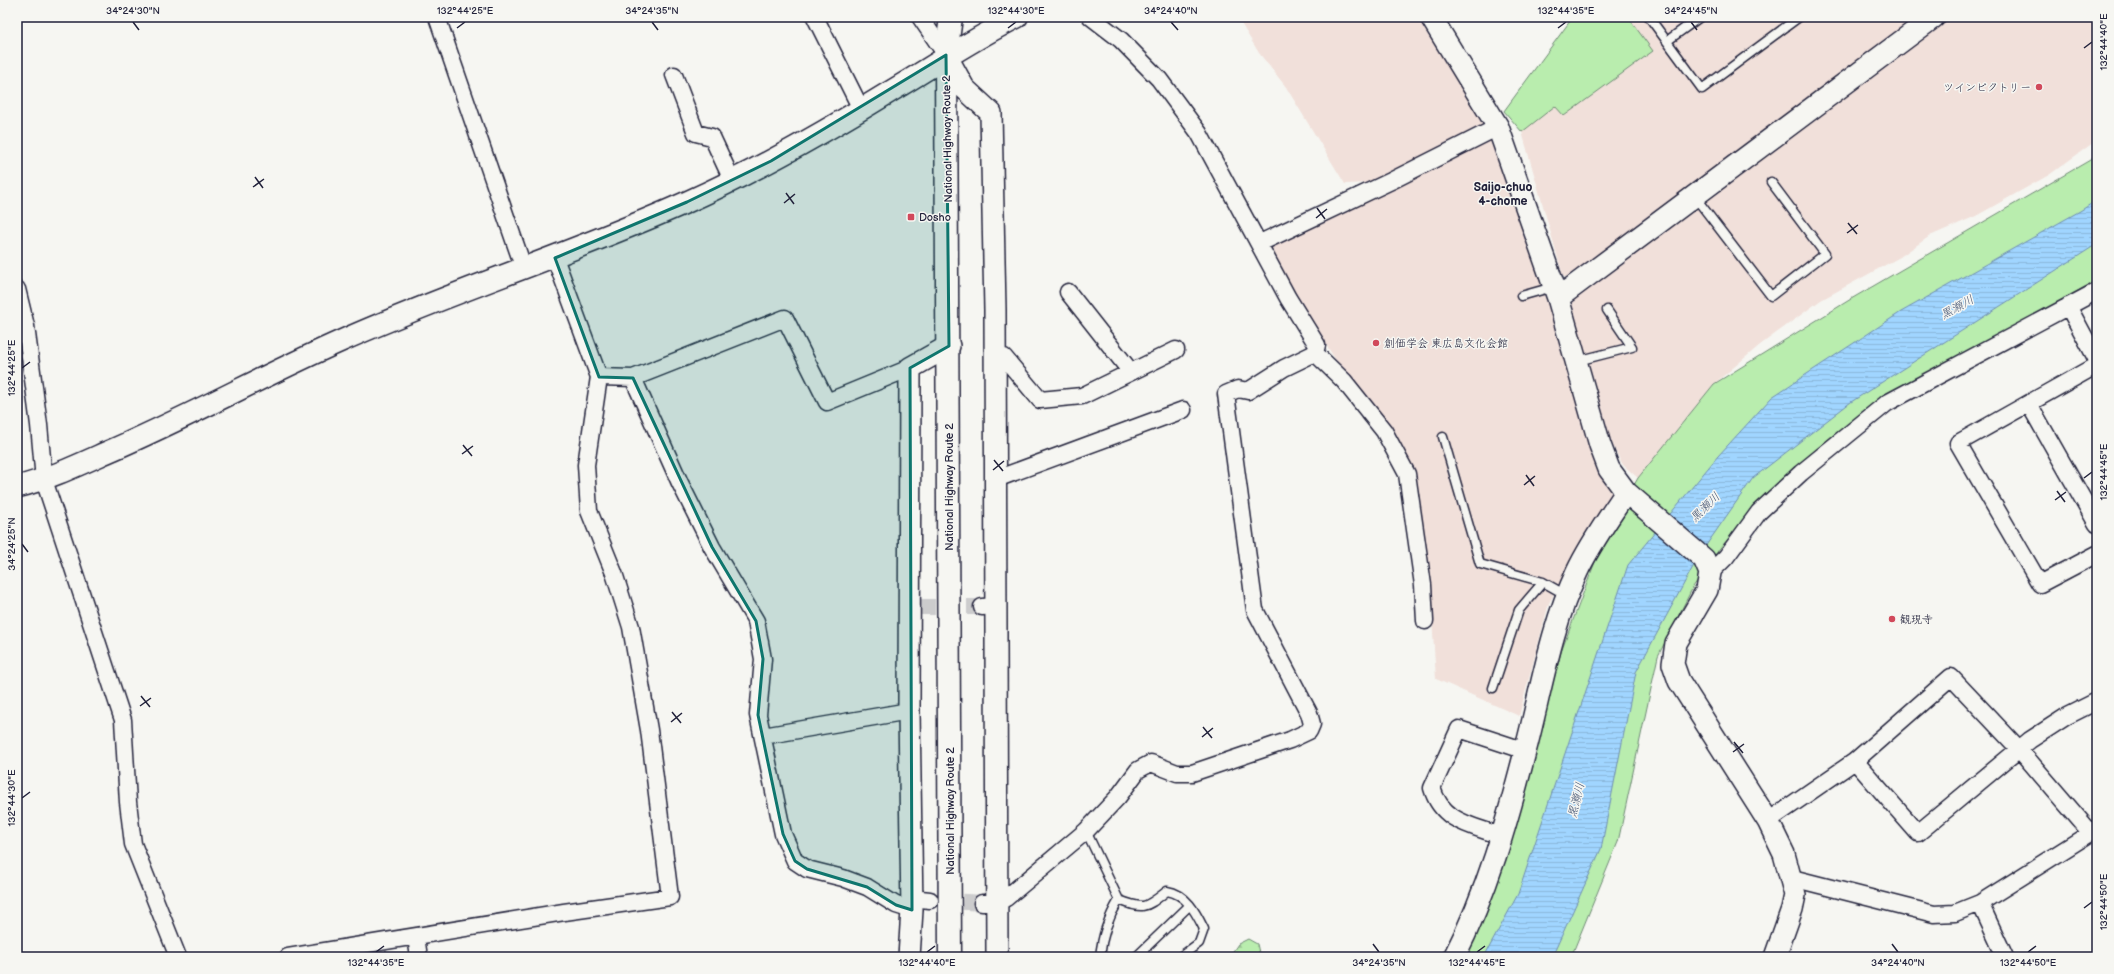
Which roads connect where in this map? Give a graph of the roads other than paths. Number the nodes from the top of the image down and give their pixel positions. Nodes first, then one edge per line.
1 (437, 17) edge
2 (815, 17) edge
3 (920, 17) edge
4 (951, 17) edge
5 (1017, 17) edge
6 (1091, 17) edge
7 (1431, 17) edge
8 (1649, 17) edge
9 (1700, 17) edge
10 (1798, 17) edge
11 (1934, 17) edge
12 (1667, 41) junction
13 (946, 55) junction
14 (674, 75) dead end
15 (861, 109) junction
16 (1498, 127) junction
17 (732, 180) junction
18 (1771, 182) dead end
19 (1694, 197) junction
20 (1260, 243) junction
21 (554, 258) junction
22 (524, 269) junction
23 (17, 289) edge
24 (2097, 291) edge
25 (1068, 292) dead end
26 (1556, 293) junction
27 (1521, 296) dead end
28 (2068, 306) junction
29 (1607, 310) dead end
30 (949, 346) junction
31 (1176, 350) dead end
32 (1315, 353) junction
33 (1004, 357) dead end
34 (2097, 360) edge
35 (1576, 362) junction
36 (2097, 365) edge
37 (910, 368) junction
38 (1131, 372) junction
39 (598, 377) junction
40 (633, 378) junction
41 (2029, 404) junction
42 (1183, 410) dead end
43 (1443, 437) dead end
44 (996, 479) junction
45 (44, 480) junction
46 (17, 487) edge
47 (1626, 492) junction
48 (2097, 524) edge
49 (2097, 554) edge
50 (1707, 566) junction
51 (1542, 582) junction
52 (1567, 595) junction
53 (1425, 620) dead end
54 (1493, 688) dead end
55 (2097, 701) edge
56 (909, 711) junction
57 (763, 736) junction
58 (2019, 749) junction
59 (1526, 751) junction
60 (1855, 761) junction
61 (1768, 821) junction
62 (1086, 831) junction
63 (2094, 831) edge
64 (1501, 836) junction
65 (1792, 878) junction
66 (1119, 900) junction
67 (918, 903) junction
68 (989, 903) junction
69 (1980, 903) junction
70 (1190, 905) junction
71 (416, 937) junction
72 (178, 957) edge
73 (288, 957) edge
74 (418, 957) edge
75 (909, 957) edge
76 (950, 957) edge
77 (997, 957) edge
78 (1100, 957) edge
79 (1136, 957) edge
80 (1180, 957) edge
81 (1454, 957) edge
82 (1775, 957) edge
83 (2005, 957) edge

1 - 22 street
2 - 15 street
3 - 13 street
4 - 13 highway, National Highway Route 2
5 - 13 street
6 - 20 street
7 - 16 street
8 - 12 lane
9 - 12 lane
10 - 12 lane
11 - 19 street
13 - 15 street
13 - 30 highway, National Highway Route 2
13 - 44 street
14 - 17 street
15 - 17 street
16 - 20 street
16 - 26 street
17 - 21 street
18 - 19 lane
19 - 26 street
20 - 32 street
21 - 22 street
21 - 39 street
22 - 45 street
23 - 45 street
24 - 28 street
25 - 38 street
26 - 27 lane
26 - 35 street
28 - 34 street
28 - 50 street
29 - 35 lane
30 - 37 street
30 - 76 highway, National Highway Route 2
31 - 38 street
32 - 53 street
32 - 62 street
33 - 38 street
35 - 47 street
36 - 41 street
37 - 40 street
37 - 56 street
39 - 40 street
39 - 71 street
40 - 57 street
41 - 48 street
41 - 49 street
42 - 44 street
43 - 51 lane
44 - 68 street
45 - 46 street
45 - 72 street
47 - 50 street
47 - 52 street
50 - 61 street
51 - 52 lane
51 - 54 lane
52 - 59 street
55 - 58 street
56 - 57 street
56 - 67 street
57 - 67 street
58 - 60 street
58 - 60 street
58 - 63 street
59 - 64 street
59 - 64 street
60 - 61 street
61 - 65 street
62 - 66 lane
62 - 68 street
63 - 69 street
64 - 81 street
65 - 69 street
65 - 82 street
66 - 70 lane
66 - 78 lane
67 - 75 street
68 - 77 street
69 - 83 street
70 - 79 lane
70 - 80 lane
71 - 73 street
71 - 74 street

